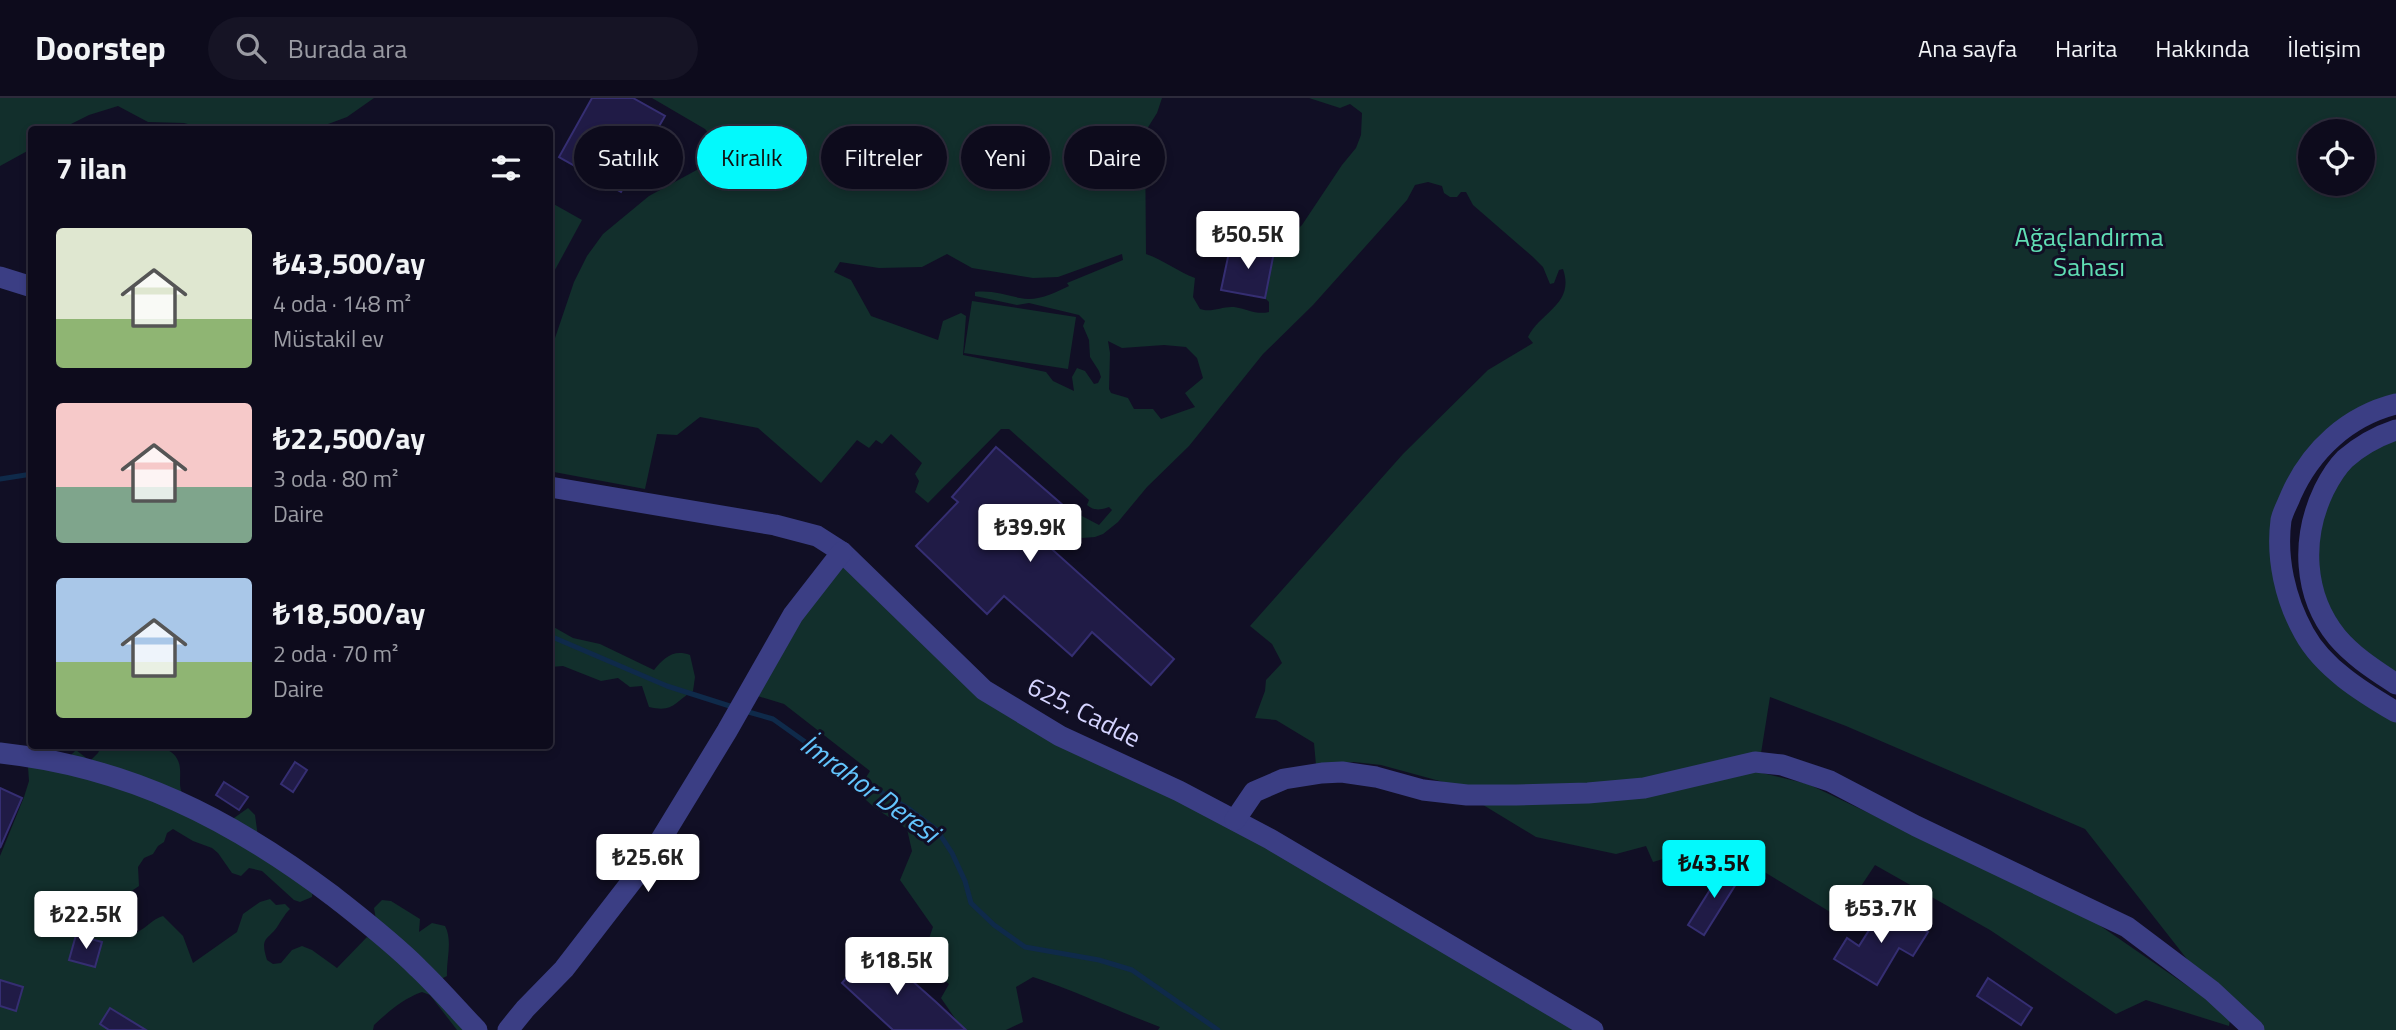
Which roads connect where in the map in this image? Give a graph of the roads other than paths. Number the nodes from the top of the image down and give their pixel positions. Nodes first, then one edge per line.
1 (0, 277) edge
2 (28, 286) edge
3 (2396, 404) edge
4 (2396, 430) edge
5 (553, 488) edge
6 (842, 552) junction
7 (2396, 684) edge
8 (2396, 712) edge
9 (0, 753) edge
10 (1235, 820) junction
11 (477, 1030) edge
12 (508, 1030) edge
13 (1592, 1030) edge
14 (2254, 1030) edge

1 - 2 street
3 - 8 street
4 - 7 street
5 - 6 street, 625. Cadde
6 - 10 street, 625. Cadde
6 - 12 street
9 - 11 street
10 - 13 street, 625. Cadde
10 - 14 street

